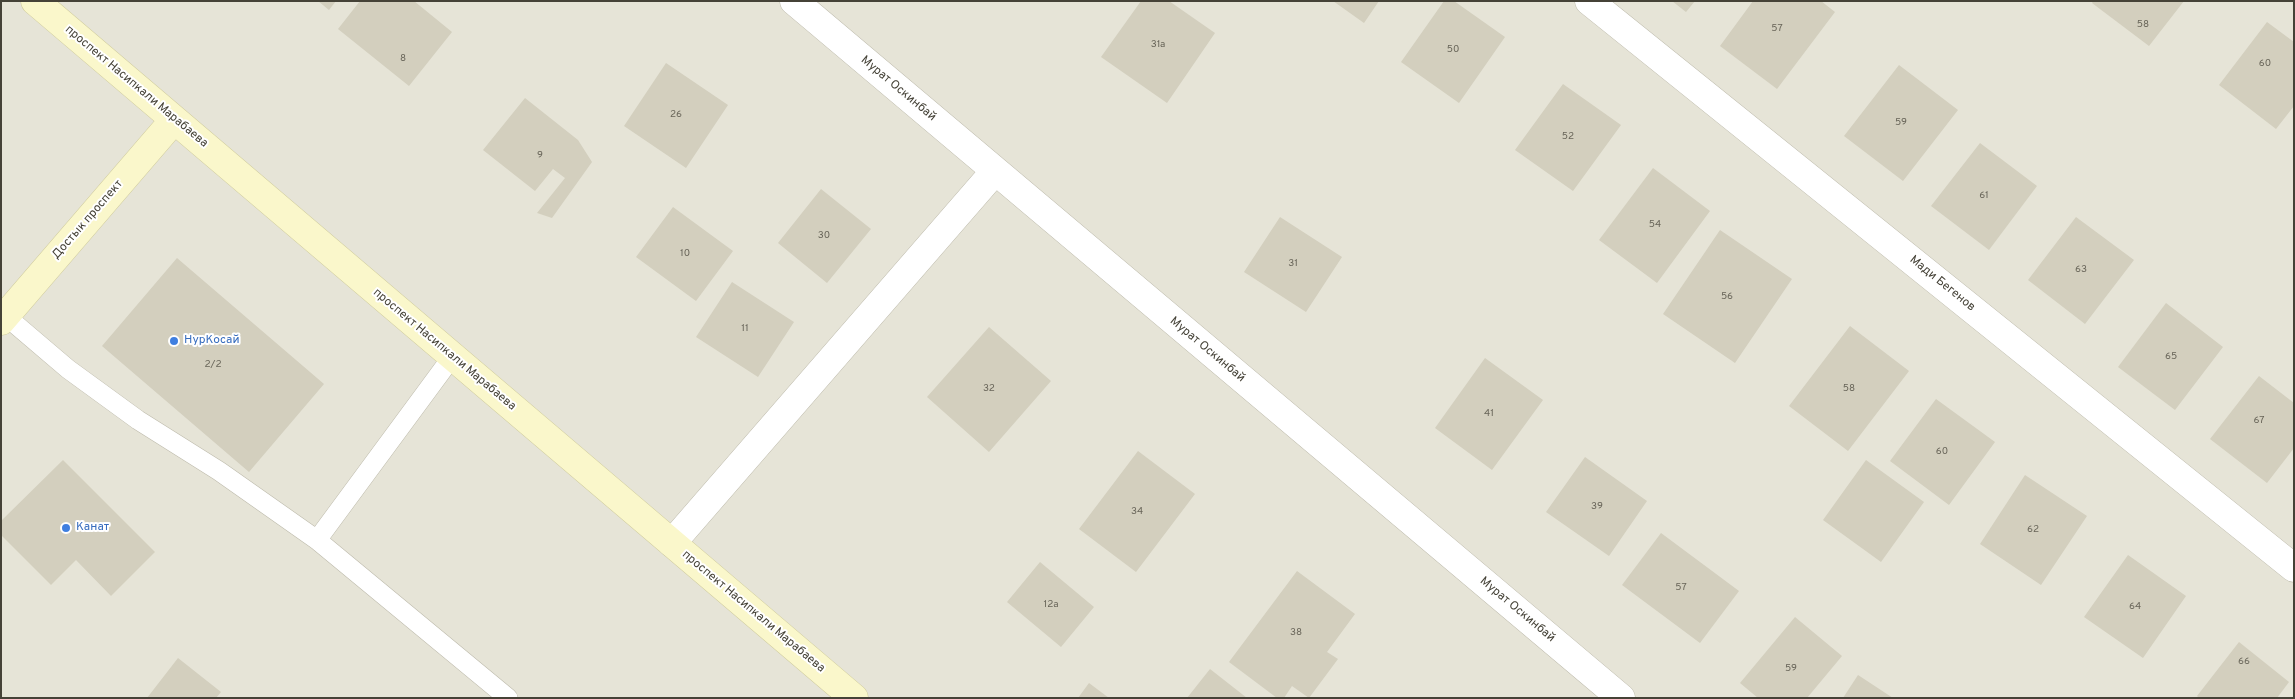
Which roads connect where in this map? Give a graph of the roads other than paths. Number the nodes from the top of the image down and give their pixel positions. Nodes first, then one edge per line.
1 (35, 1) edge
2 (794, 1) edge
3 (1589, 1) edge
4 (174, 120) junction
5 (995, 171) junction
6 (3, 316) edge
7 (452, 357) junction
8 (317, 540) junction
9 (672, 543) junction
10 (2294, 568) edge
11 (508, 698) edge
12 (854, 698) edge
13 (1621, 698) edge

1 - 4 main road, проспект Насипкали Марабаева
2 - 5 street, Мурат Оскинбай
3 - 10 street, Мади Бегенов
4 - 6 main road, Достык проспект
4 - 7 main road, проспект Насипкали Марабаева
5 - 9 street
5 - 13 street, Мурат Оскинбай
6 - 8 lane
7 - 8 lane
7 - 9 main road, проспект Насипкали Марабаева
8 - 11 lane
9 - 12 main road, проспект Насипкали Марабаева

